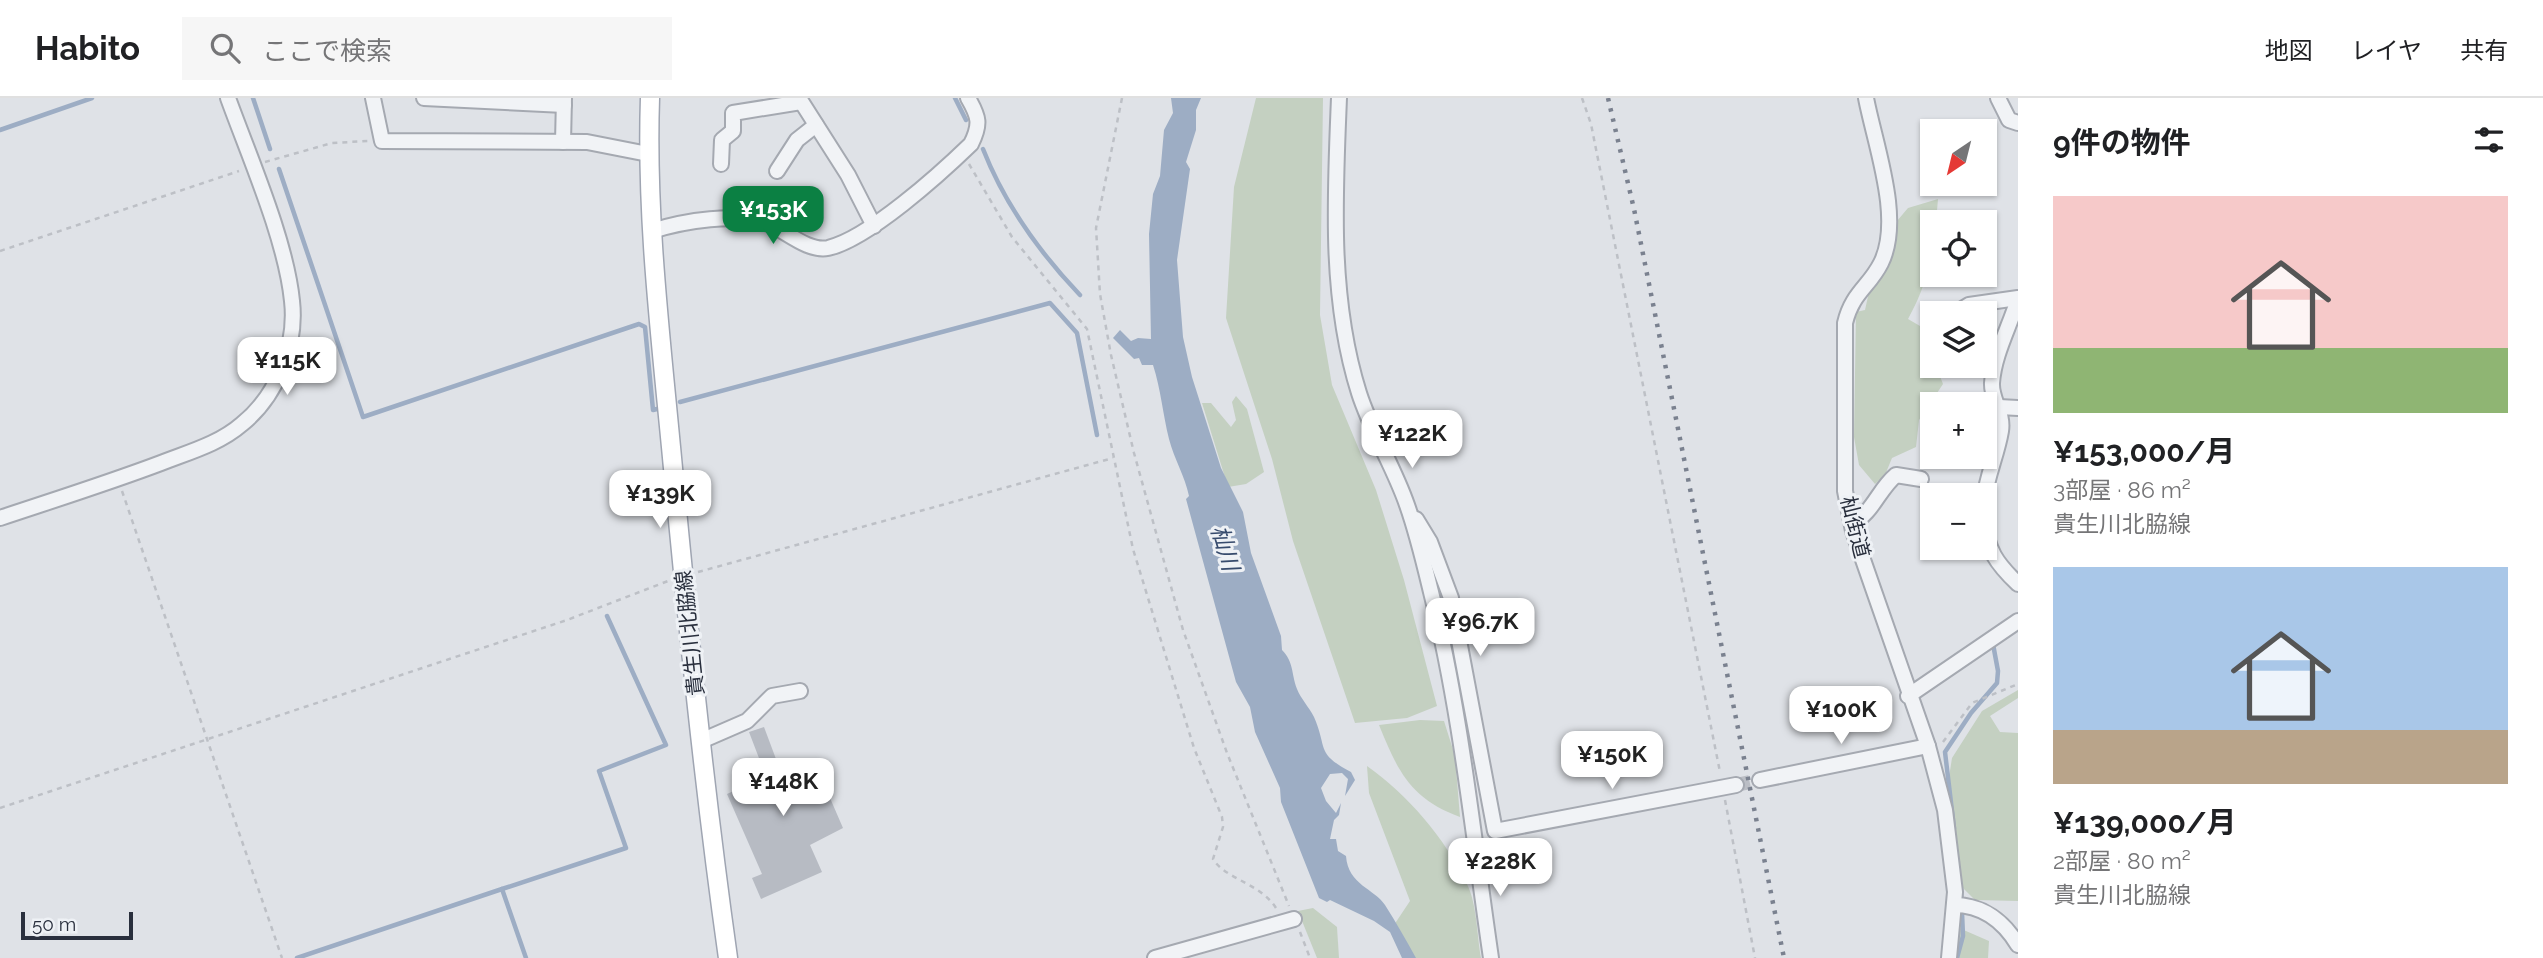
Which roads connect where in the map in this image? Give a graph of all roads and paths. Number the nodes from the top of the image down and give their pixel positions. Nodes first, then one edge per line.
1 (228, 98) edge
2 (373, 98) edge
3 (424, 98) edge
4 (650, 98) edge
5 (968, 98) edge
6 (1122, 98) edge
7 (1339, 98) edge
8 (1582, 98) edge
9 (1866, 98) edge
10 (1998, 98) edge
11 (800, 100) edge
12 (564, 101) edge
13 (2018, 123) edge
14 (816, 125) junction
15 (382, 141) junction
16 (563, 142) junction
17 (963, 152) junction
18 (648, 154) junction
19 (721, 164) dead end
20 (253, 166) junction
21 (777, 171) dead end
22 (874, 226) junction
23 (652, 232) junction
24 (0, 251) edge
25 (2018, 298) edge
26 (1997, 301) edge
27 (2015, 321) edge
28 (1999, 407) junction
29 (2018, 408) edge
30 (1113, 458) junction
31 (118, 479) junction
32 (1921, 479) dead end
33 (1985, 483) edge
34 (1408, 506) junction
35 (0, 518) edge
36 (1852, 523) junction
37 (1995, 560) edge
38 (684, 576) junction
39 (2018, 584) edge
40 (2018, 621) edge
41 (2018, 684) edge
42 (800, 691) dead end
43 (1908, 696) junction
44 (206, 739) junction
45 (701, 741) junction
46 (1933, 747) junction
47 (1760, 780) tunnel mouth
48 (1729, 786) junction
49 (0, 808) edge
50 (1961, 905) junction
51 (1287, 920) junction
52 (2018, 945) edge
53 (282, 958) edge
54 (728, 958) edge
55 (1155, 958) edge
56 (1310, 958) edge
57 (1491, 958) edge
58 (1755, 958) edge
59 (1949, 958) edge

1 - 20 street
2 - 15 street
3 - 12 street
4 - 18 main road, 貴生川北脇線
5 - 17 street
6 - 51 path
7 - 34 street
8 - 48 path
9 - 36 street, 杣街道
10 - 13 street
11 - 14 street
11 - 19 street
12 - 16 street
14 - 21 street
14 - 22 street
15 - 16 street
15 - 20 path
16 - 18 street
17 - 22 street
17 - 30 path
18 - 23 main road, 貴生川北脇線
20 - 24 path
20 - 31 street
22 - 23 street
23 - 38 main road, 貴生川北脇線
25 - 26 street
25 - 27 street
27 - 28 street
28 - 29 street
28 - 33 street
30 - 38 path
30 - 51 path
31 - 35 street
31 - 44 path
32 - 36 street
34 - 48 street
34 - 57 street
36 - 43 street, 杣街道
37 - 39 street
38 - 44 path
38 - 45 main road, 貴生川北脇線
40 - 43 street
41 - 46 path
42 - 45 street
43 - 46 street, 杣街道
44 - 49 path
44 - 53 path
45 - 54 main road, 貴生川北脇線
46 - 47 street
46 - 50 street, 杣街道
48 - 58 path
50 - 52 street
50 - 59 street, 杣街道
51 - 55 street
51 - 56 path

